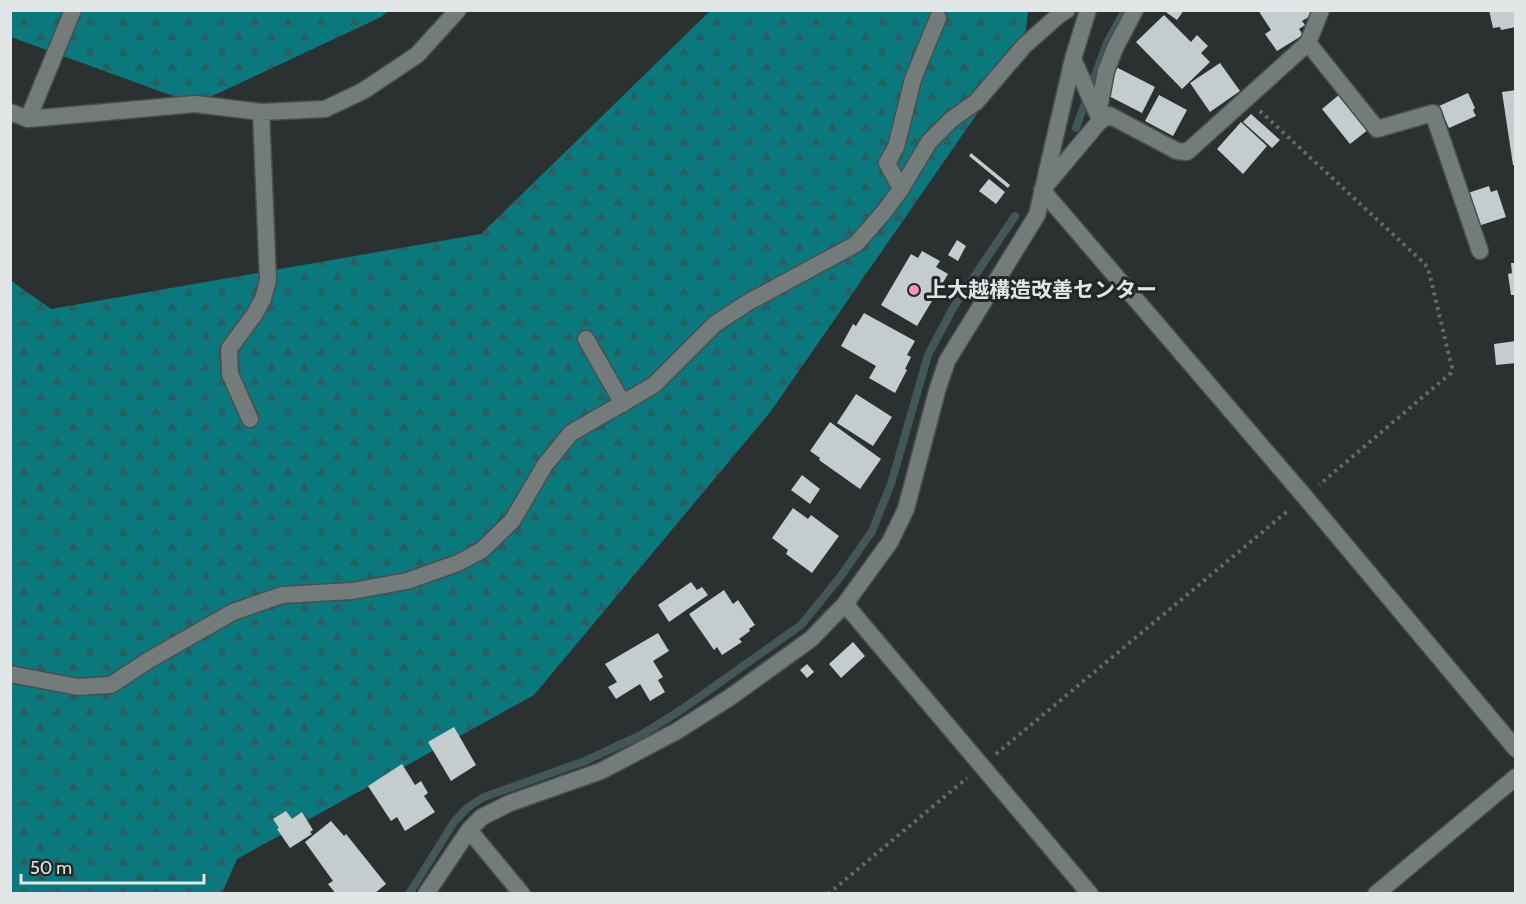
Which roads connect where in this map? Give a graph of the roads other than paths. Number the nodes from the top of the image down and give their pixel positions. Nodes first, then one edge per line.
1 (73, 10) edge
2 (458, 10) edge
3 (1067, 10) edge
4 (1088, 10) edge
5 (1135, 10) edge
6 (1321, 10) edge
7 (938, 18) dead end
8 (1308, 43) junction
9 (1073, 59) junction
10 (261, 111) junction
11 (10, 112) edge
12 (1097, 114) junction
13 (28, 119) junction
14 (901, 189) junction
15 (1042, 190) junction
16 (1480, 251) dead end
17 (586, 339) dead end
18 (623, 404) junction
19 (250, 419) dead end
20 (845, 604) junction
21 (10, 674) edge
22 (1515, 749) edge
23 (1515, 777) edge
24 (469, 830) junction
25 (426, 894) edge
26 (522, 894) edge
27 (1090, 894) edge
28 (1376, 894) edge

1 - 13 street
2 - 10 street
3 - 14 street
4 - 9 street
5 - 12 street
6 - 8 street
7 - 14 street
8 - 12 street
8 - 16 street
9 - 12 street
9 - 15 street
10 - 13 street
10 - 19 street
11 - 13 street
12 - 15 street
14 - 18 street
15 - 20 street
15 - 22 street
17 - 18 street
18 - 21 street
20 - 24 street
20 - 27 street
23 - 28 street
24 - 25 street
24 - 26 street

